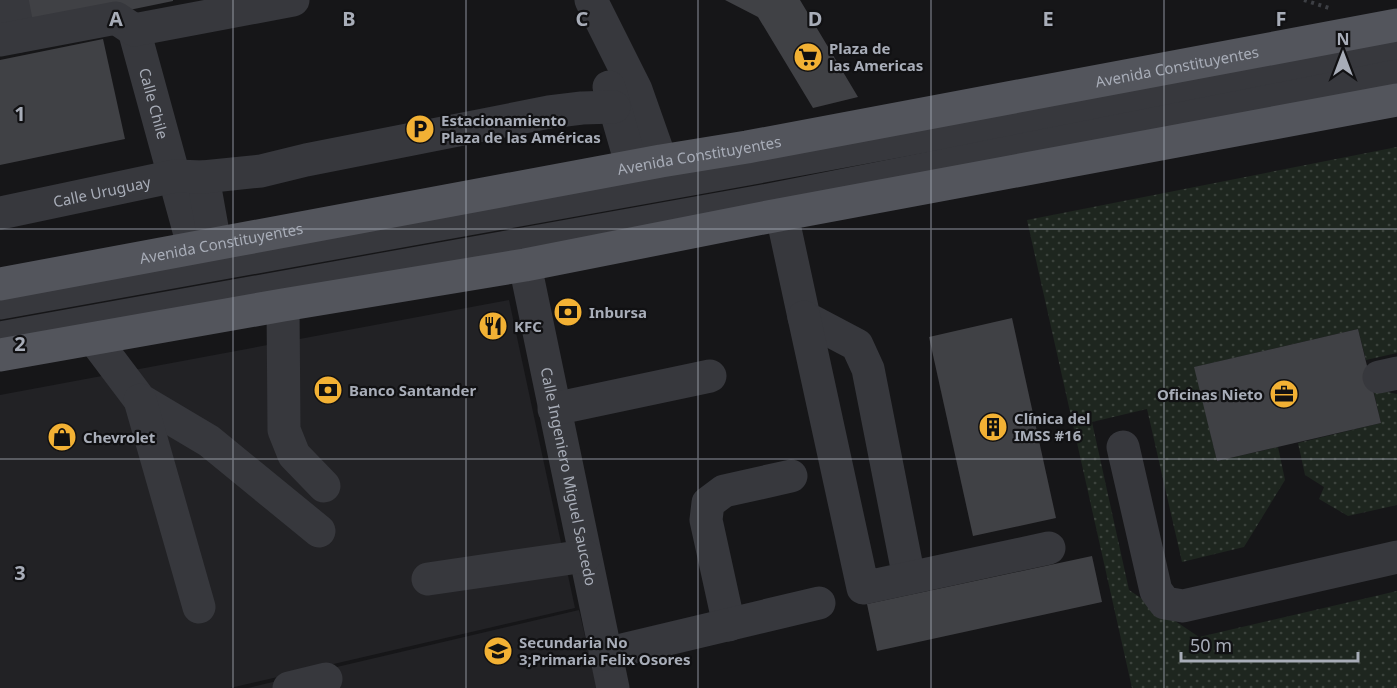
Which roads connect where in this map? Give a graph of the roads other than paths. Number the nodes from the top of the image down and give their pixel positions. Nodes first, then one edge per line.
1 (12, 0) edge
2 (293, 0) edge
3 (591, 0) edge
4 (1397, 25) edge
5 (134, 30) junction
6 (10, 38) edge
7 (1397, 49) edge
8 (1397, 76) edge
9 (1397, 100) edge
10 (614, 107) junction
11 (646, 164) junction
12 (189, 177) junction
13 (0, 213) edge
14 (782, 215) junction
15 (204, 246) junction
16 (525, 265) junction
17 (0, 284) edge
18 (0, 303) edge
19 (283, 305) junction
20 (804, 317) junction
21 (0, 338) edge
22 (94, 339) junction
23 (0, 355) edge
24 (710, 376) dead end
25 (140, 400) junction
26 (554, 409) junction
27 (1123, 447) dead end
28 (791, 476) dead end
29 (324, 486) dead end
30 (319, 531) dead end
31 (1049, 548) dead end
32 (585, 555) junction
33 (1397, 557) edge
34 (909, 578) junction
35 (428, 579) dead end
36 (819, 603) dead end
37 (199, 607) dead end
38 (729, 625) junction
39 (605, 654) junction
40 (326, 679) dead end
41 (289, 688) edge
42 (613, 688) edge

1 - 6 street
2 - 5 street
3 - 10 street
3 - 11 street
4 - 11 main road, Avenida Constituyentes
5 - 6 street
5 - 12 street, Calle Chile
7 - 18 street
8 - 21 street
9 - 14 main road
10 - 11 street
10 - 12 street, Calle Uruguay
11 - 15 main road, Avenida Constituyentes
12 - 13 street, Calle Uruguay
12 - 15 street, Calle Chile
14 - 16 main road
14 - 20 street
15 - 17 main road, Avenida Constituyentes
16 - 19 main road
16 - 26 street, Calle Ingeniero Miguel Saucedo
19 - 22 main road
19 - 29 street
20 - 34 street
20 - 34 street
22 - 23 main road
22 - 25 street
24 - 26 street
25 - 30 street
25 - 37 street
26 - 32 street, Calle Ingeniero Miguel Saucedo
27 - 33 street
28 - 38 street
31 - 34 street
32 - 35 street
32 - 39 street, Calle Ingeniero Miguel Saucedo
36 - 38 street
38 - 39 street
39 - 42 street, Calle Ingeniero Miguel Saucedo
40 - 41 street

